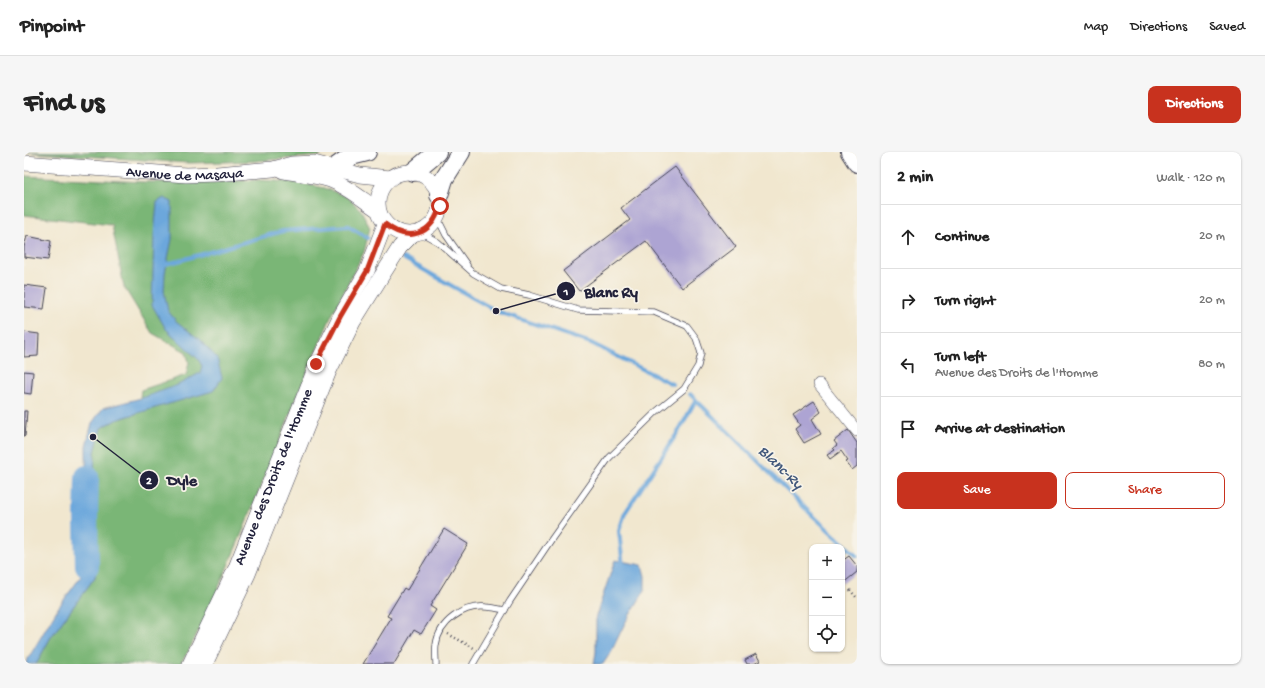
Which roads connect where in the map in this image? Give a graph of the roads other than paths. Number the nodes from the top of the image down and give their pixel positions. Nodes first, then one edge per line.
1 (367, 152) edge
2 (437, 152) edge
3 (461, 152) edge
4 (850, 152) edge
5 (24, 162) edge
6 (857, 163) edge
7 (334, 168) junction
8 (273, 169) junction
9 (413, 172) junction
10 (390, 178) junction
11 (439, 195) junction
12 (378, 210) junction
13 (437, 217) junction
14 (385, 224) junction
15 (417, 233) junction
16 (473, 273) junction
17 (819, 384) dead end
18 (857, 431) edge
19 (504, 610) junction
20 (190, 664) edge
21 (205, 664) edge
22 (436, 664) edge
23 (473, 664) edge

1 - 7 highway
2 - 9 highway
3 - 11 highway
4 - 6 highway
5 - 8 main road, Avenue de Masaya
7 - 8 main road, Avenue de Masaya
7 - 10 main road, Avenue de Masaya
8 - 12 main road, Avenue de Masaya
9 - 10 main road
9 - 11 main road
10 - 12 main road
11 - 13 main road
12 - 14 main road
13 - 15 main road
13 - 16 lane
14 - 15 main road
14 - 20 main road, Avenue des Droits de l'Homme
15 - 16 lane
15 - 21 main road, Avenue des Droits de l'Homme
16 - 19 lane
17 - 18 street
19 - 22 lane
19 - 23 lane

